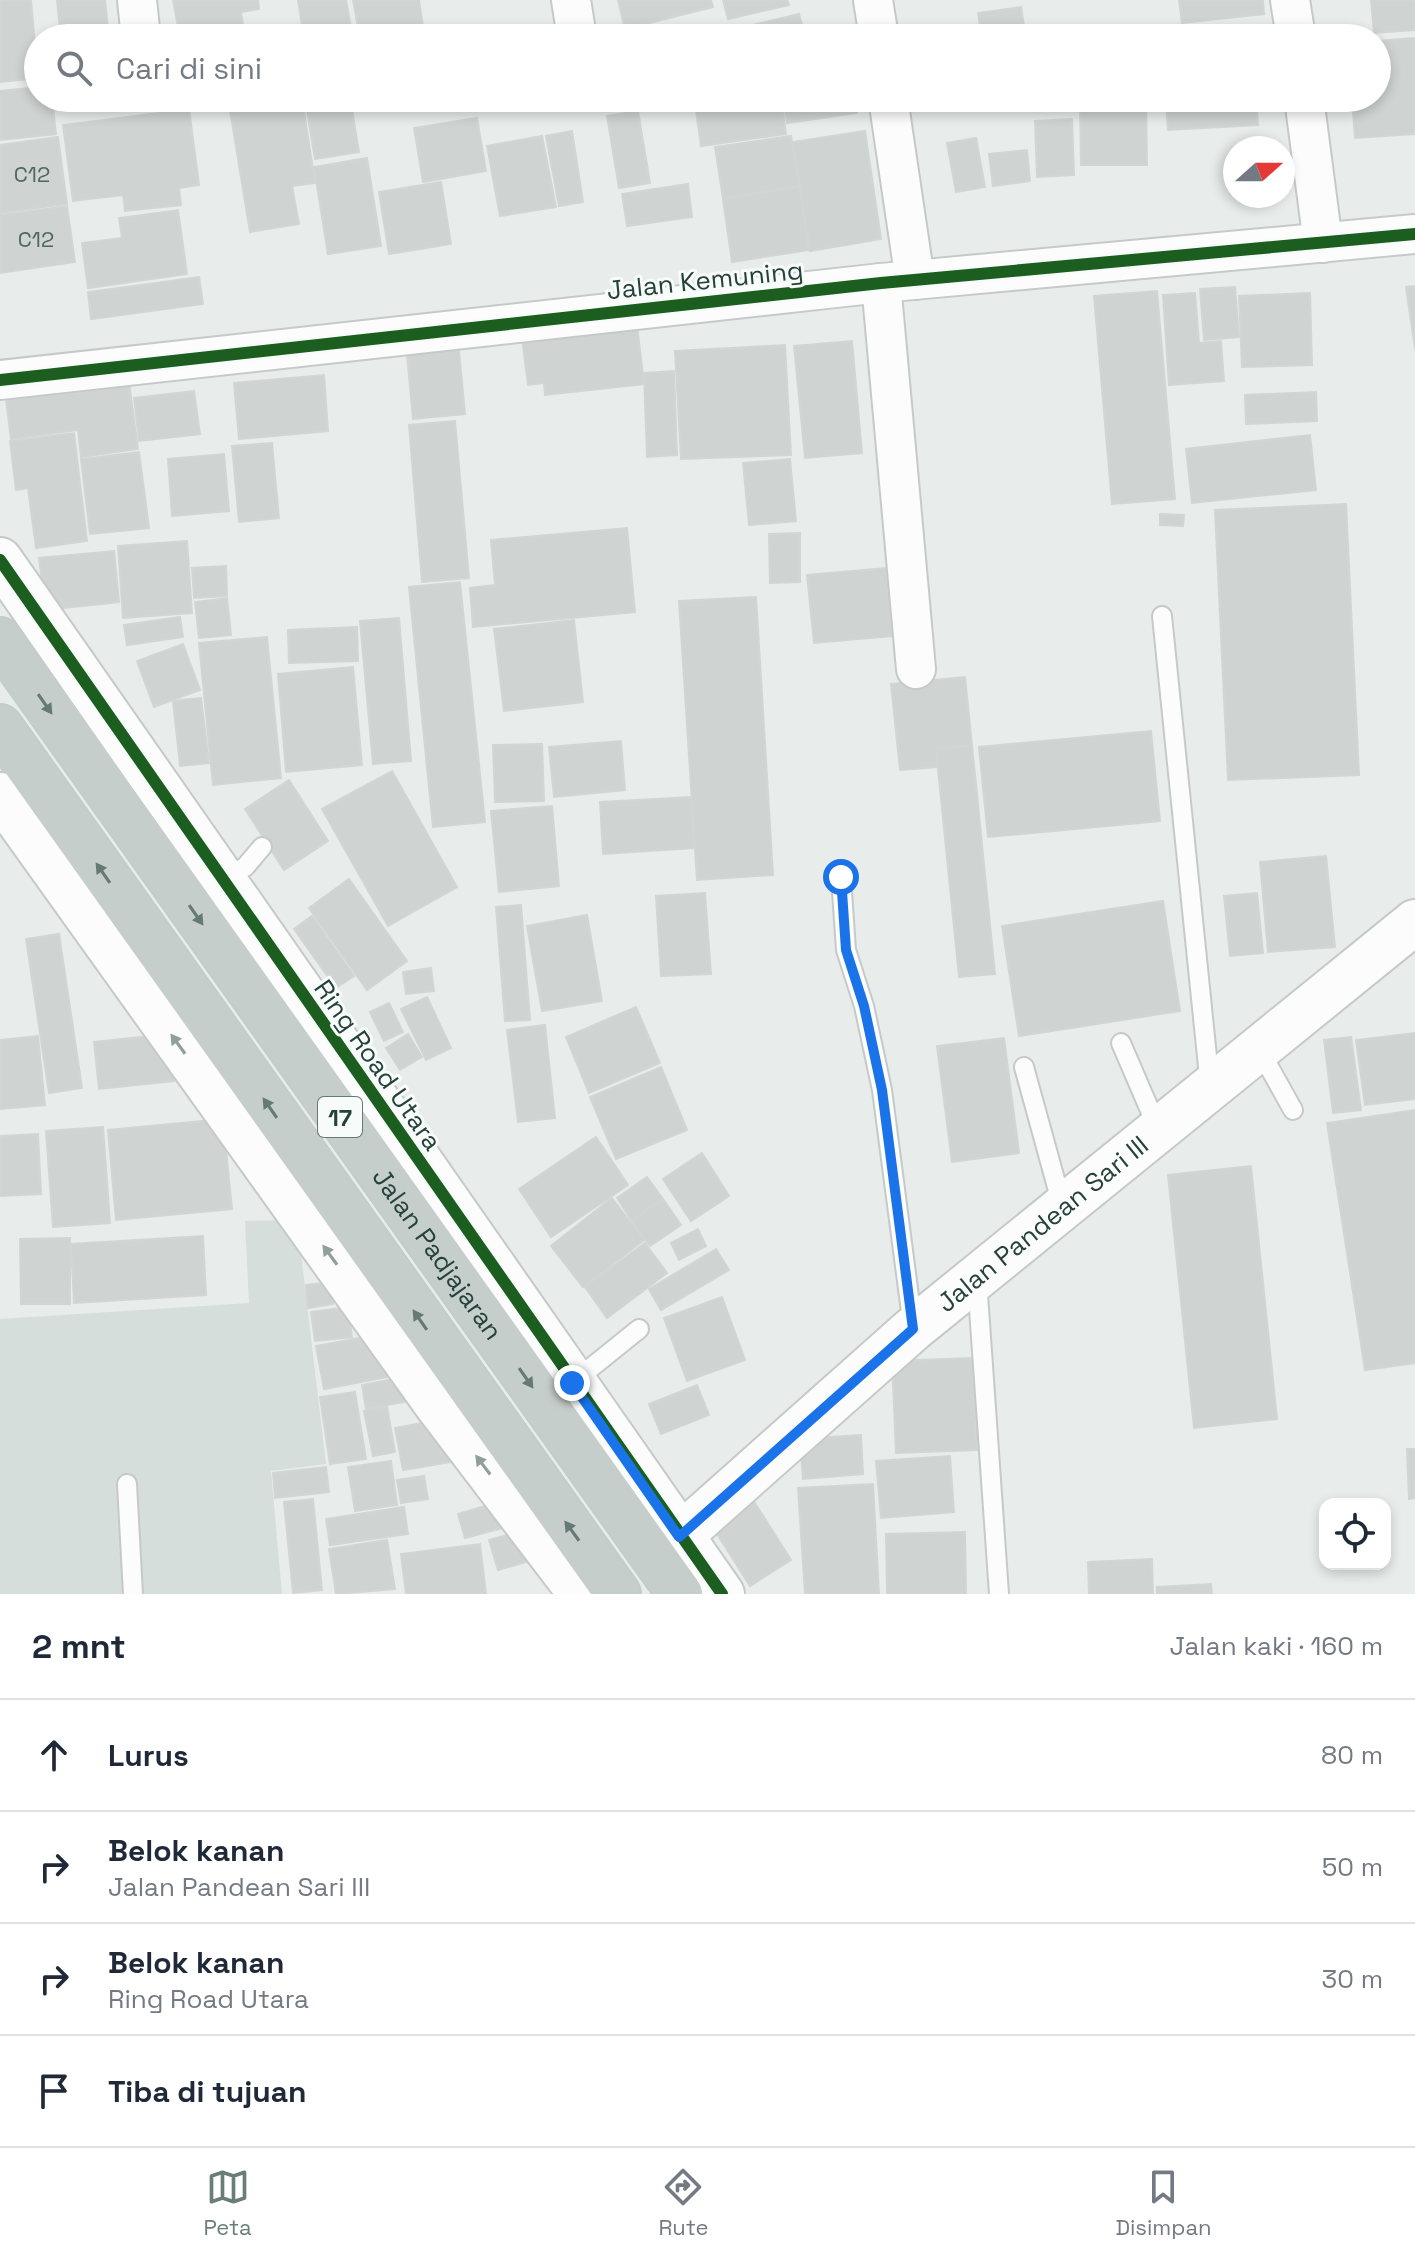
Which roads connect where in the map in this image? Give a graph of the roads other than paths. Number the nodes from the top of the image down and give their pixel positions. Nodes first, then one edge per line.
1 (137, 0) edge
2 (571, 0) edge
3 (873, 0) edge
4 (1290, 0) edge
5 (140, 24) edge
6 (575, 24) edge
7 (877, 24) edge
8 (1294, 24) edge
9 (889, 112) edge
10 (1306, 112) edge
11 (1415, 234) edge
12 (1323, 243) junction
13 (898, 281) junction
14 (0, 380) edge
15 (0, 560) edge
16 (1162, 616) dead end
17 (0, 640) edge
18 (916, 669) dead end
19 (0, 727) edge
20 (0, 795) edge
21 (262, 847) dead end
22 (841, 877) dead end
23 (222, 879) junction
24 (1415, 922) edge
25 (1121, 1043) dead end
26 (1259, 1049) junction
27 (1024, 1067) dead end
28 (1210, 1088) junction
29 (1293, 1110) dead end
30 (1159, 1133) junction
31 (1063, 1208) junction
32 (977, 1277) junction
33 (639, 1329) dead end
34 (913, 1329) junction
35 (572, 1383) junction
36 (452, 1395) junction
37 (127, 1484) dead end
38 (679, 1537) junction
39 (133, 1594) edge
40 (581, 1594) edge
41 (618, 1594) edge
42 (680, 1594) edge
43 (722, 1594) edge
44 (999, 1594) edge

1 - 5 street
2 - 6 street
3 - 7 street
4 - 8 street
9 - 13 street
10 - 12 street
11 - 12 street, Jalan Kemuning
12 - 13 street, Jalan Kemuning
13 - 14 street, Jalan Kemuning
13 - 18 street
15 - 23 street, Ring Road Utara
16 - 28 lane
17 -> 42 highway, Jalan Padjajaran / 17
36 -> 19 highway, Jalan Padjajaran / 17
36 -> 20 street
21 - 23 lane
22 - 34 lane
23 - 35 street, Ring Road Utara
24 - 26 street, Jalan Pandean Sari III
25 - 30 lane
26 - 28 street, Jalan Pandean Sari III
26 - 29 lane
27 - 31 lane
28 - 30 street, Jalan Pandean Sari III
30 - 31 street, Jalan Pandean Sari III
31 - 32 street, Jalan Pandean Sari III
32 - 34 street, Jalan Pandean Sari III
32 - 44 lane
33 - 35 lane
34 - 38 street, Jalan Pandean Sari III
35 - 38 street, Ring Road Utara
40 -> 36 street
41 -> 36 highway, Jalan Padjajaran / 17
37 - 39 lane
38 - 43 street, Ring Road Utara

